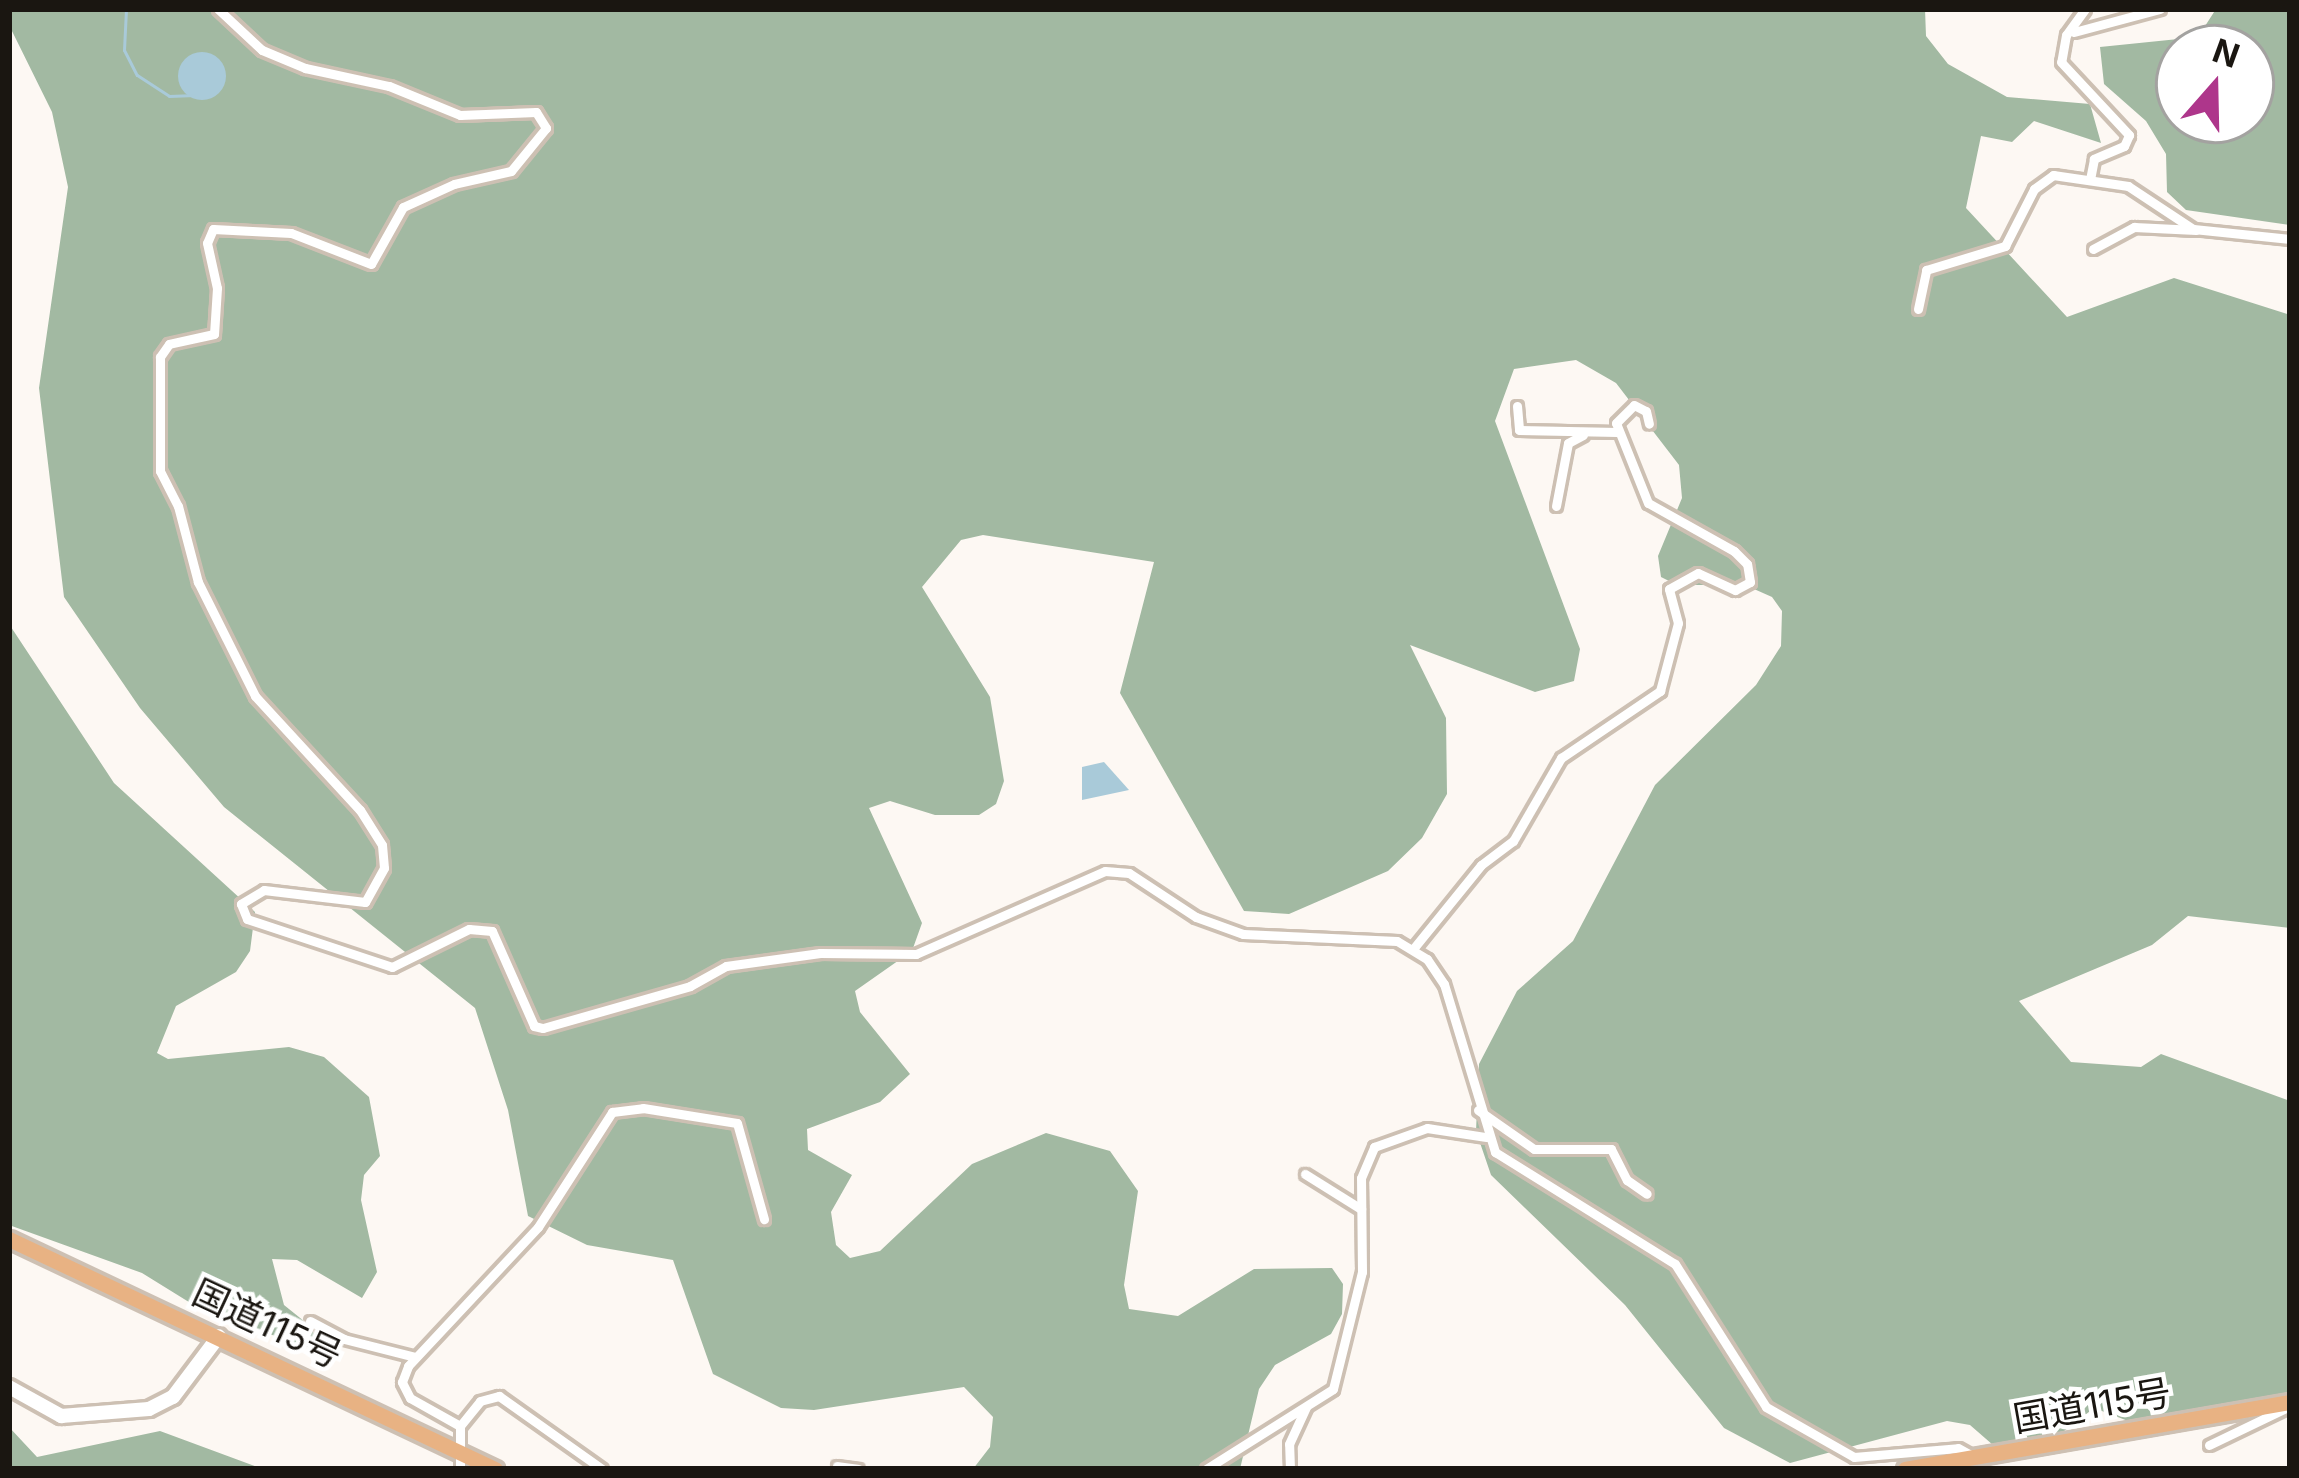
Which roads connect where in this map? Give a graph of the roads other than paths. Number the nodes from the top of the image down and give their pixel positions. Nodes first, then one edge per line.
1 (218, 9) edge
2 (2085, 9) edge
3 (2160, 9) edge
4 (2068, 34) junction
5 (2090, 179) junction
6 (2197, 230) junction
7 (2290, 239) edge
8 (2093, 249) dead end
9 (1918, 309) dead end
10 (1516, 406) dead end
11 (1648, 424) dead end
12 (1617, 432) junction
13 (1583, 435) junction
14 (1556, 506) dead end
15 (1414, 949) junction
16 (1478, 1110) junction
17 (1486, 1137) junction
18 (1304, 1174) dead end
19 (1647, 1194) dead end
20 (1361, 1210) junction
21 (764, 1219) dead end
22 (9, 1239) edge
23 (310, 1321) dead end
24 (219, 1336) junction
25 (415, 1357) junction
26 (9, 1387) edge
27 (2290, 1404) edge
28 (1306, 1407) junction
29 (460, 1426) junction
30 (459, 1445) junction
31 (2209, 1445) dead end
32 (1974, 1457) junction
33 (837, 1466) edge
34 (460, 1469) edge
35 (495, 1469) edge
36 (602, 1469) edge
37 (858, 1469) edge
38 (1206, 1469) edge
39 (1290, 1469) edge
40 (1905, 1469) edge

1 - 15 street
2 - 4 street
3 - 4 street
4 - 5 street
5 - 6 street
5 - 9 street
6 - 7 street
6 - 8 street
10 - 13 street
11 - 12 street
12 - 13 street
12 - 15 street
13 - 14 street
15 - 16 street
16 - 17 street
16 - 19 street
17 - 20 street
17 - 32 street
18 - 20 street
20 - 28 street
21 - 25 street
22 - 24 highway, 国道115号
23 - 25 street
24 - 26 main road
24 - 30 highway, 国道115号
25 - 29 street
27 - 31 street
27 - 32 highway, 国道115号
28 - 38 street
28 - 39 street
29 - 30 street
29 - 36 street
30 - 34 street
30 - 35 highway, 国道115号
32 - 40 highway, 国道115号
33 - 37 street

